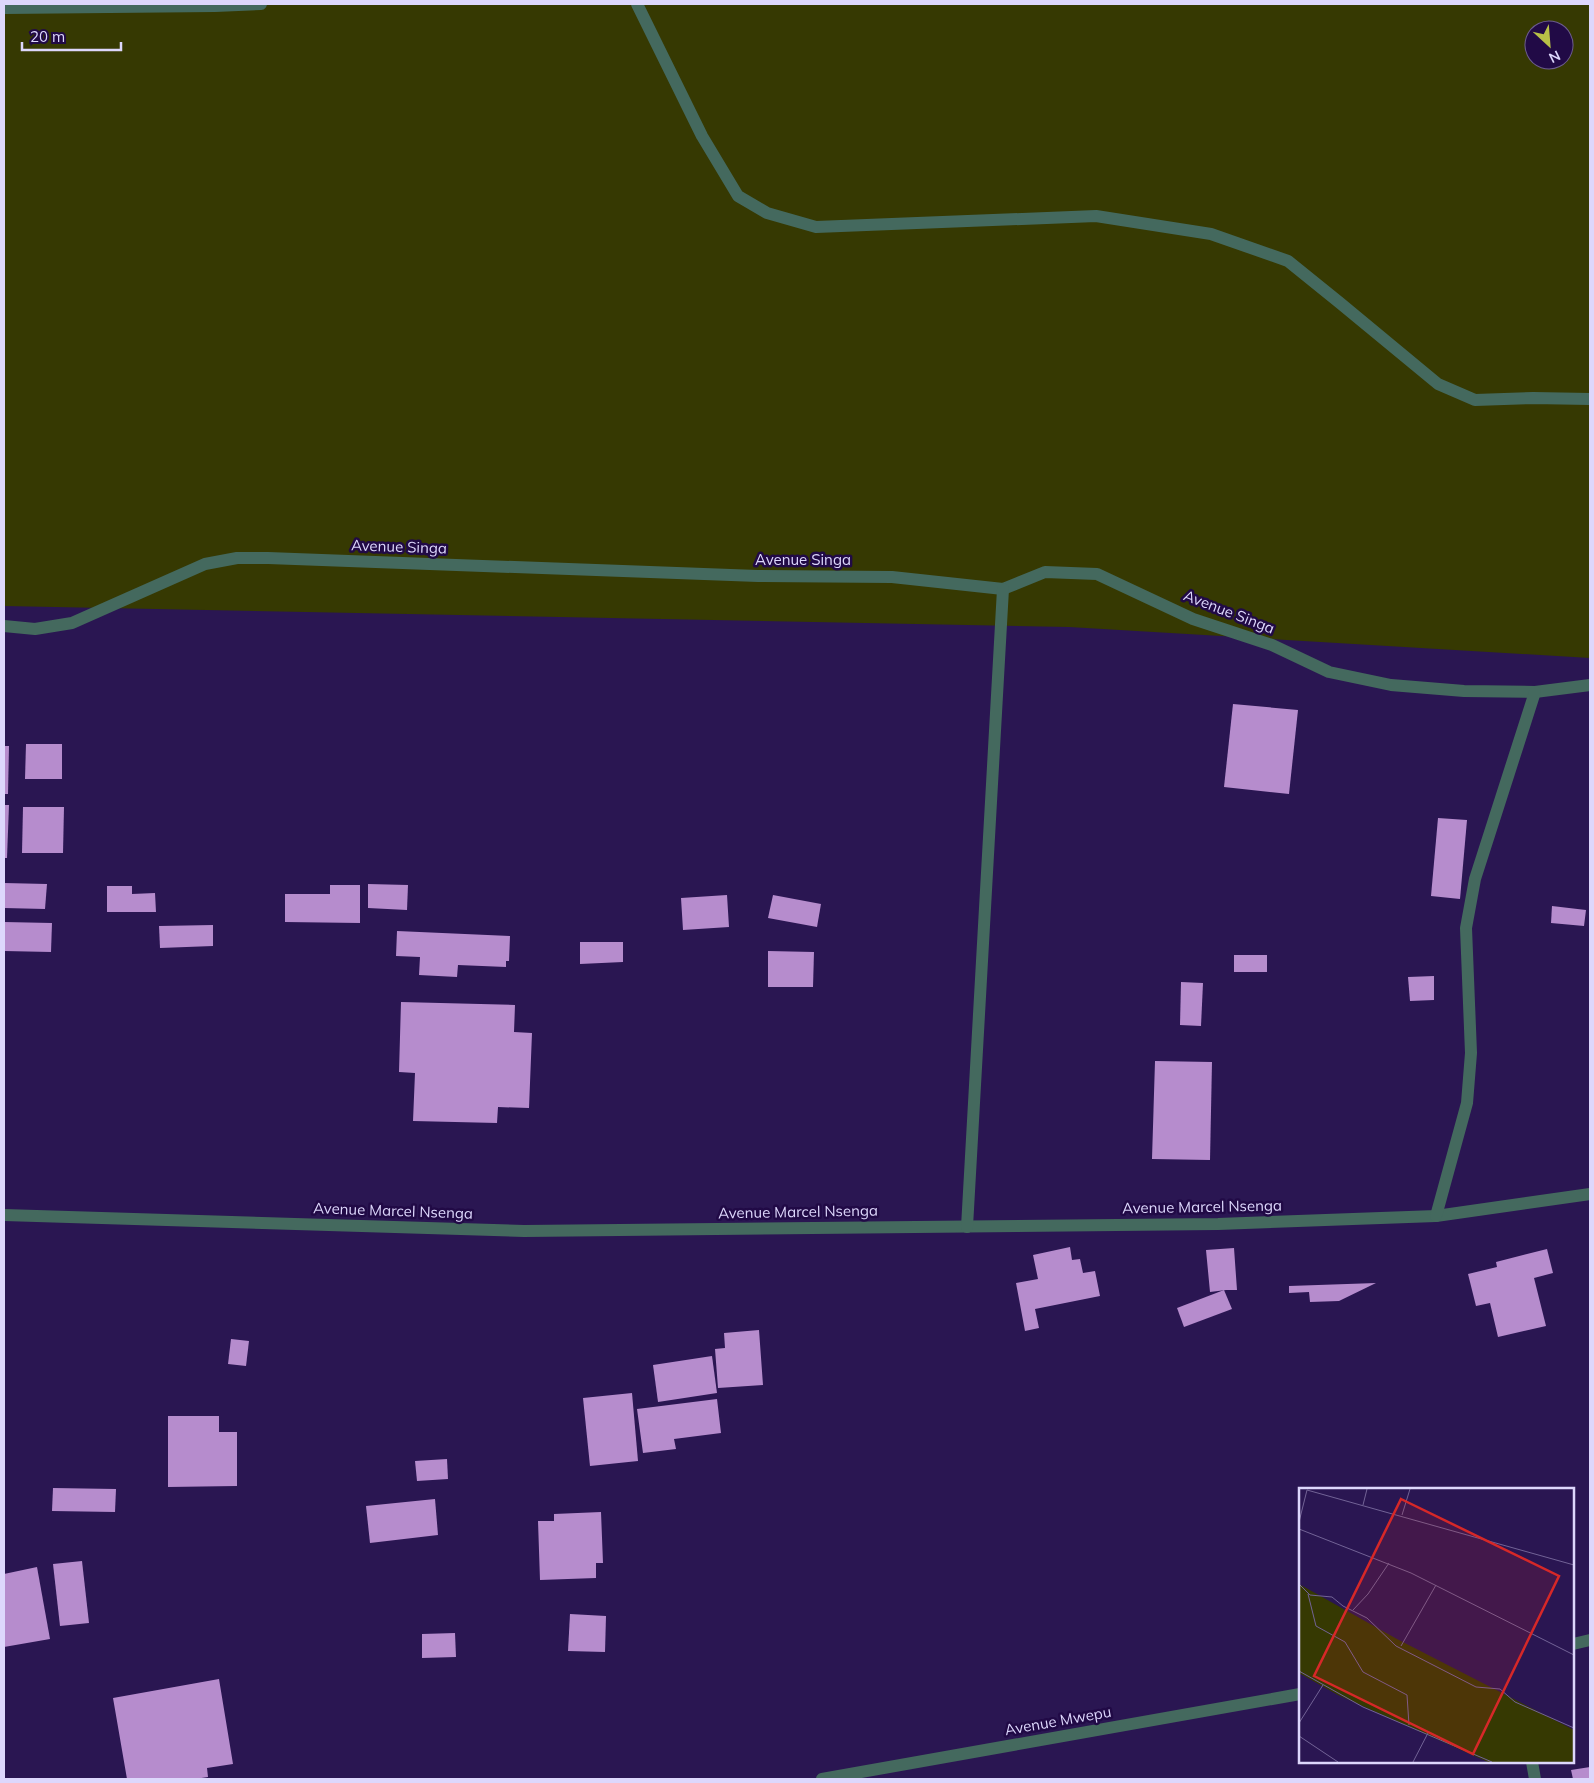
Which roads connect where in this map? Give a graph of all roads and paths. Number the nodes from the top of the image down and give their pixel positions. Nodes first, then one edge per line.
1 (261, 4) edge
2 (637, 4) edge
3 (4, 8) edge
4 (1590, 399) edge
5 (1003, 589) junction
6 (4, 626) edge
7 (1590, 685) edge
8 (1534, 692) junction
9 (1590, 1194) edge
10 (4, 1215) edge
11 (1436, 1216) junction
12 (967, 1227) junction
13 (1590, 1640) edge
14 (1574, 1644) edge
15 (1299, 1694) edge
16 (1532, 1763) edge
17 (822, 1779) edge
18 (1535, 1779) edge

1 - 3 street
2 - 4 street
5 - 6 street, Avenue Singa
5 - 8 street, Avenue Singa
5 - 12 street
7 - 8 street, Avenue Singa
8 - 11 street
9 - 11 street, Avenue Marcel Nsenga
10 - 12 street, Avenue Marcel Nsenga
11 - 12 street, Avenue Marcel Nsenga
13 - 14 street
15 - 17 street, Avenue Mwepu
16 - 18 street

